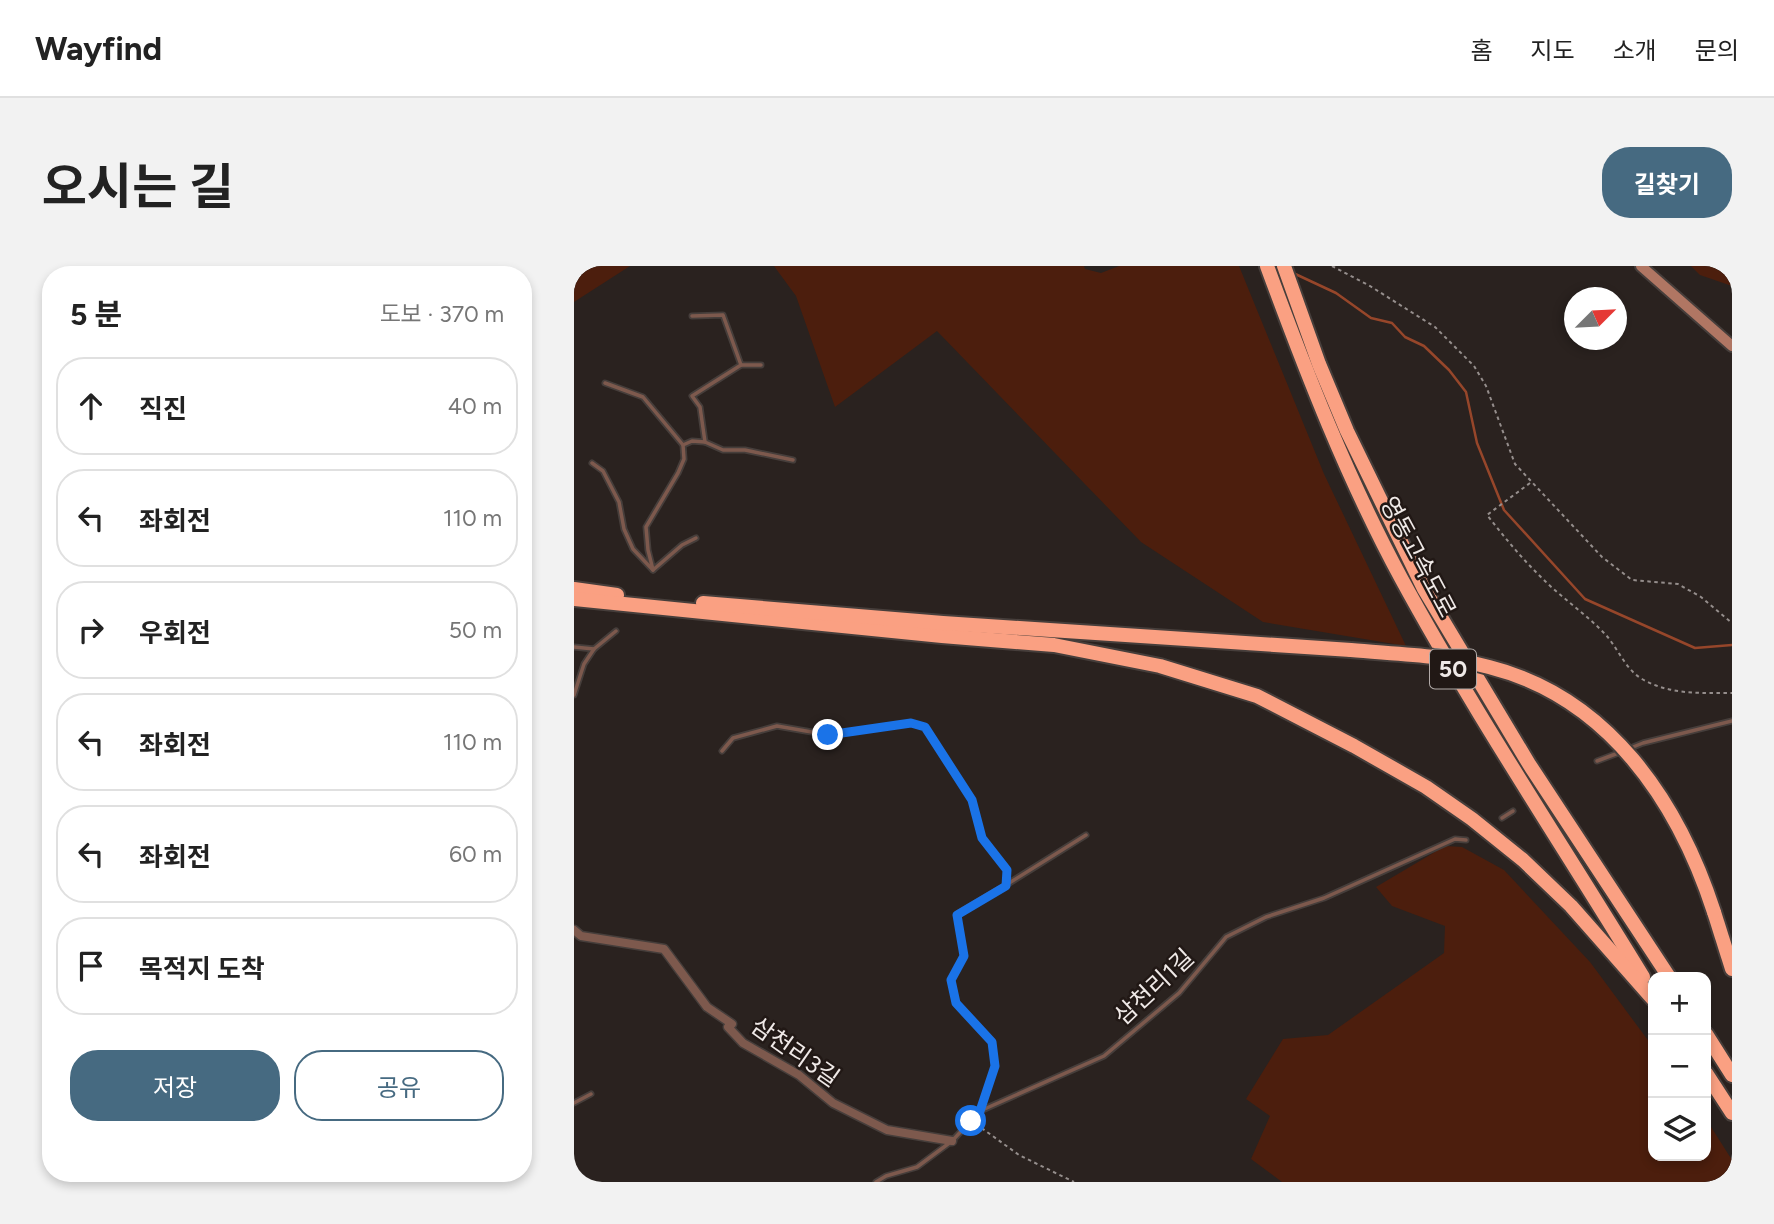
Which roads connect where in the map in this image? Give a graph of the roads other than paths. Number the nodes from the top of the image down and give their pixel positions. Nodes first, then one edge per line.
1 (1266, 266) edge
2 (1284, 266) edge
3 (1640, 266) edge
4 (692, 316) dead end
5 (1732, 345) edge
6 (741, 365) junction
7 (761, 365) dead end
8 (605, 383) dead end
9 (705, 442) junction
10 (683, 445) junction
11 (793, 460) dead end
12 (592, 463) dead end
13 (696, 538) dead end
14 (653, 570) junction
15 (574, 589) edge
16 (574, 599) edge
17 (616, 631) dead end
18 (574, 647) edge
19 (594, 649) junction
20 (574, 695) edge
21 (1732, 721) edge
22 (722, 751) dead end
23 (1597, 761) dead end
24 (1513, 811) dead end
25 (1502, 818) dead end
26 (1086, 835) dead end
27 (1466, 840) dead end
28 (1006, 886) junction
29 (574, 930) edge
30 (1732, 969) edge
31 (1666, 972) edge
32 (1648, 985) edge
33 (1648, 993) edge
34 (1707, 1035) edge
35 (1732, 1075) edge
36 (1711, 1081) edge
37 (591, 1094) dead end
38 (574, 1103) edge
39 (980, 1111) junction
40 (1732, 1113) edge
41 (952, 1141) junction
42 (876, 1182) edge

1 - 32 highway, 영동고속도로 / 50
2 - 31 highway, 영동고속도로 / 50
3 - 5 street
4 - 6 lane
6 - 7 lane
6 - 9 lane
8 - 10 lane
9 - 10 lane
9 - 11 lane
10 - 14 lane
12 - 14 lane
13 - 14 lane
15 - 30 highway, bridge
16 - 33 highway
17 - 19 lane
18 - 19 lane
19 - 20 lane
21 - 23 lane
22 - 28 lane
24 - 25 lane
26 - 28 lane
27 - 39 lane, 삼천리1길
28 - 39 lane
29 - 41 street, 삼천리3길
34 - 35 highway
36 - 40 highway
37 - 38 lane
39 - 41 lane, 삼천리1길
41 - 42 lane, 삼천리1길

